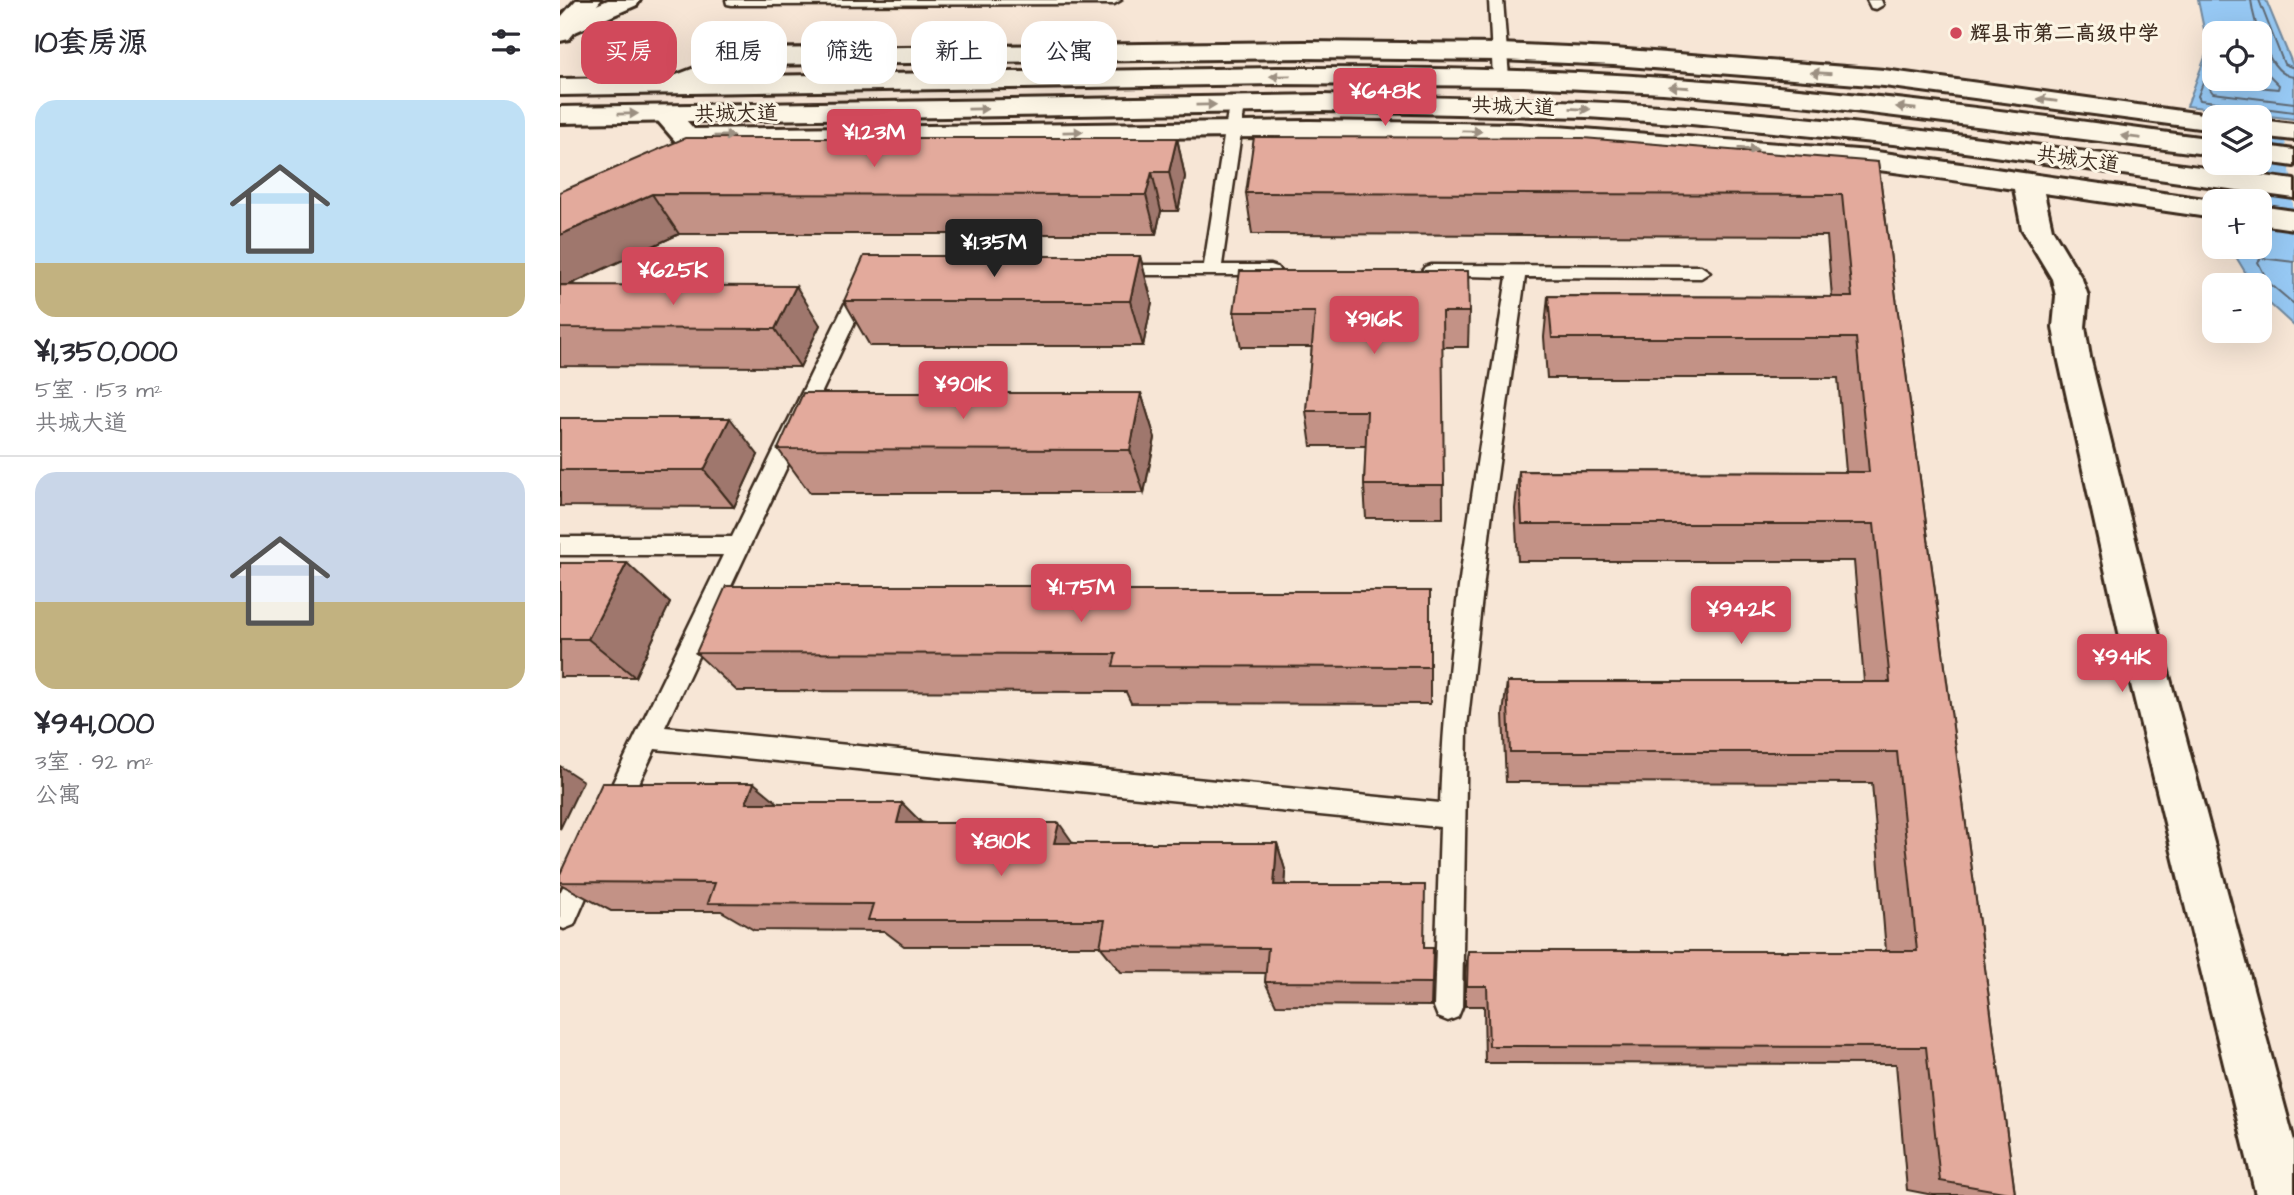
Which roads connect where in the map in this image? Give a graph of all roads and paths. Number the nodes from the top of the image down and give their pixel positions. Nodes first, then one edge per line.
1 (589, 0) edge
2 (628, 0) edge
3 (1114, 0) edge
4 (1496, 0) edge
5 (732, 1) edge
6 (563, 30) edge
7 (1500, 65) junction
8 (560, 87) edge
9 (560, 115) edge
10 (1235, 117) junction
11 (2272, 129) edge
12 (2294, 132) edge
13 (2202, 133) edge
14 (2272, 155) edge
15 (2294, 158) edge
16 (2027, 181) junction
17 (2294, 189) edge
18 (2202, 207) edge
19 (2272, 217) edge
20 (2294, 220) edge
21 (883, 271) edge
22 (1089, 271) edge
23 (1212, 271) junction
24 (1295, 271) edge
25 (1406, 271) edge
26 (1517, 271) junction
27 (1701, 272) dead end
28 (560, 546) edge
29 (737, 546) junction
30 (648, 737) junction
31 (1454, 816) junction
32 (564, 915) edge
33 (1448, 1007) dead end
34 (2282, 1195) edge

1 - 6 main road
2 - 6 main road
3 - 5 lane
4 - 7 lane
7 -> 8 main road, 共城大道
13 -> 7 main road, 共城大道
9 -> 10 main road, 共城大道
10 -> 16 main road
10 -> 17 main road, 共城大道
10 - 23 lane
11 - 12 main road
14 - 15 main road
16 - 18 main road
16 - 34 main road
19 - 20 main road
21 - 29 lane
22 - 23 lane
23 - 24 lane
25 - 26 lane
26 - 27 lane
26 - 31 lane
28 - 29 lane
29 - 30 lane
30 - 31 lane
30 - 32 lane
31 - 33 lane

